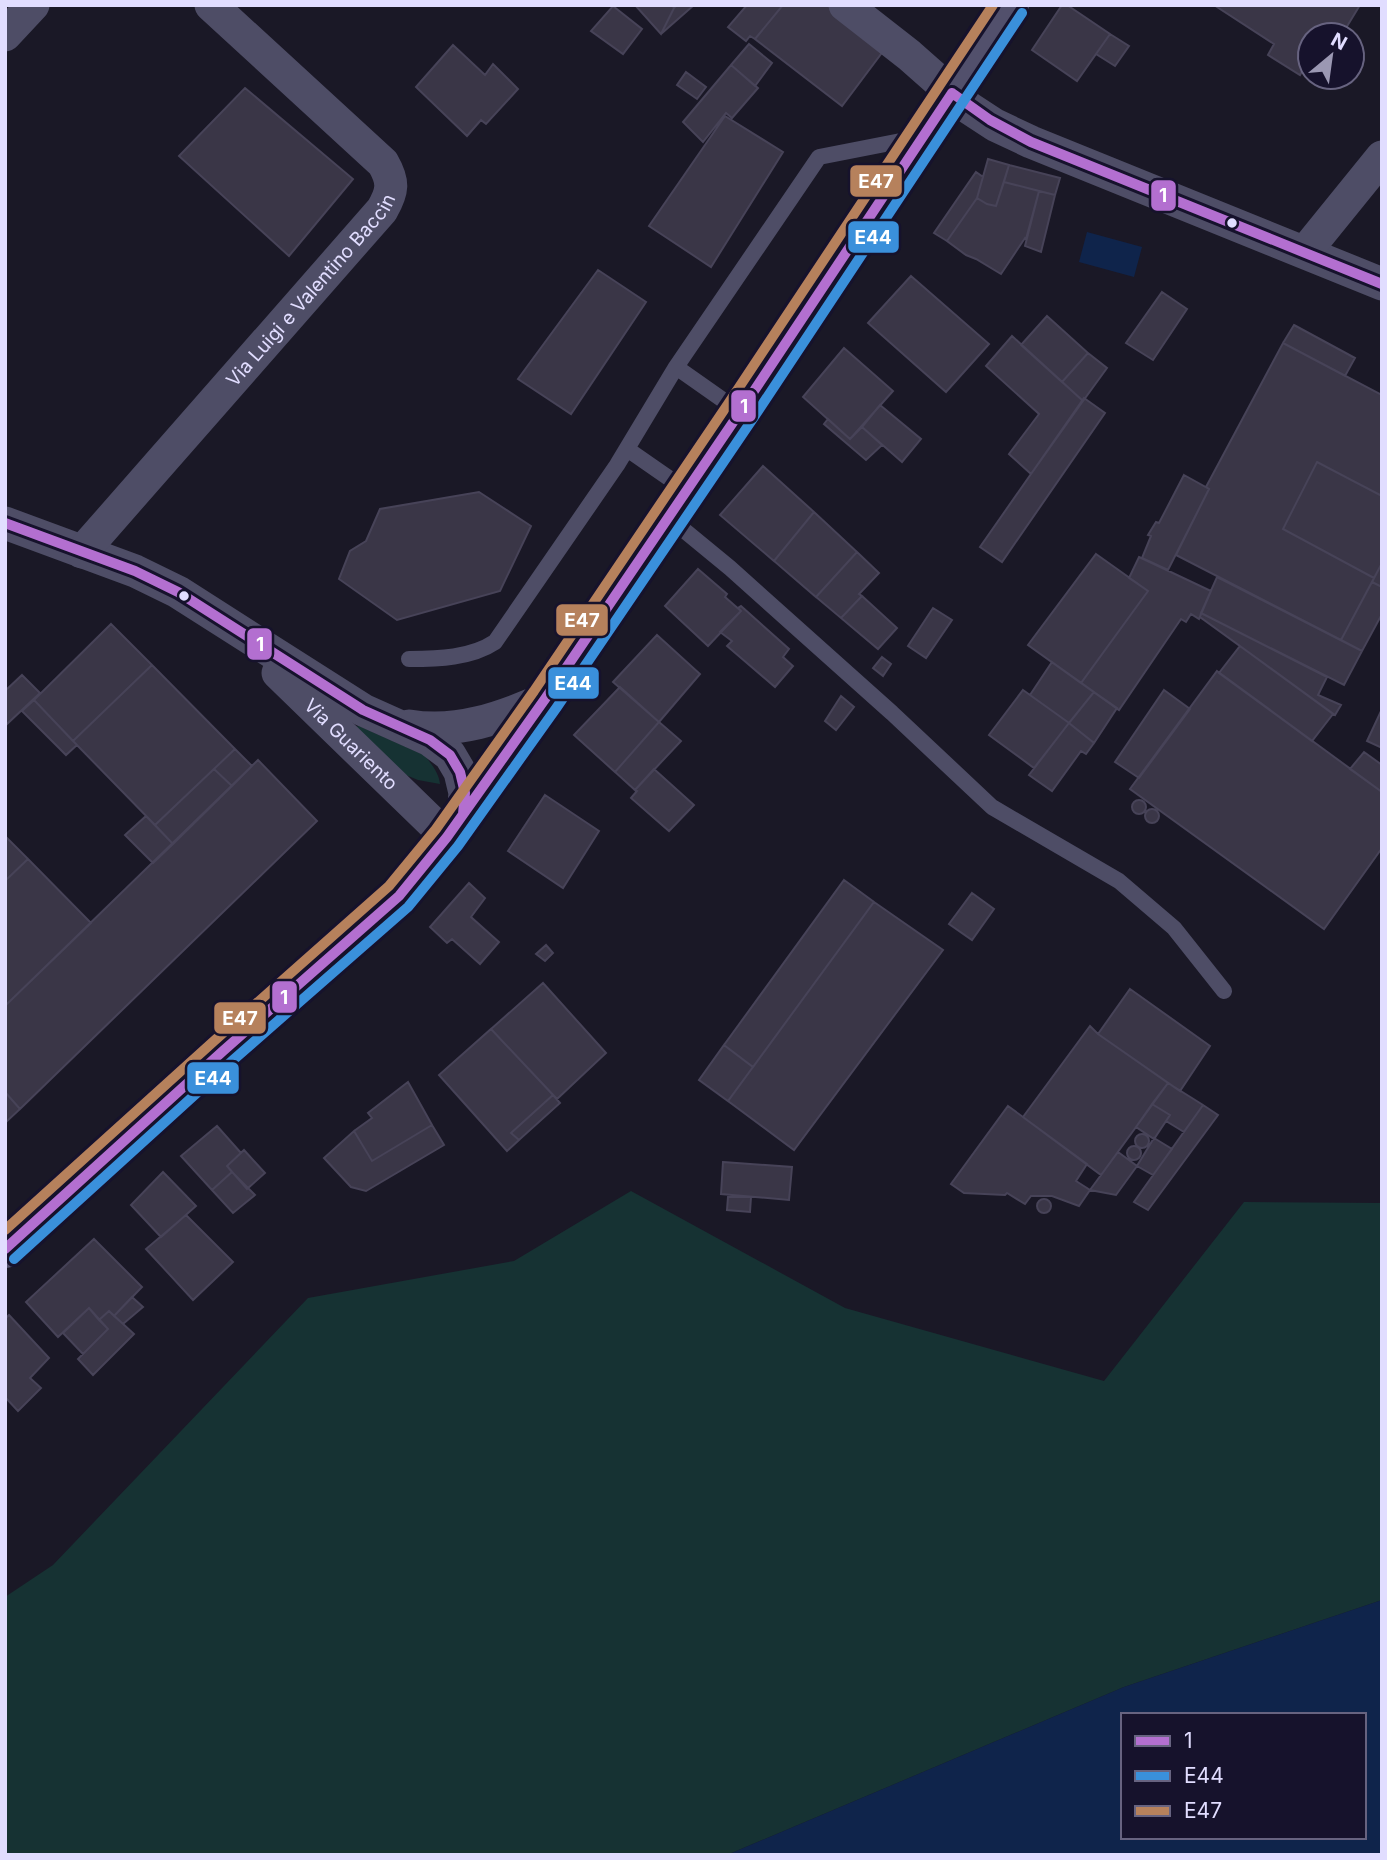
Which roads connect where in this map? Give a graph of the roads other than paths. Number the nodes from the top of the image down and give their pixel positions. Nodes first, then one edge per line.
1 (33, 5) edge
2 (211, 5) edge
3 (845, 5) edge
4 (1010, 5) edge
5 (5, 35) edge
6 (952, 93) junction
7 (924, 136) junction
8 (1382, 157) edge
9 (1305, 252) junction
10 (1382, 284) edge
11 (676, 367) junction
12 (740, 412) junction
13 (627, 449) junction
14 (677, 504) junction
15 (5, 523) edge
16 (82, 552) junction
17 (223, 620) junction
18 (409, 659) dead end
19 (545, 699) junction
20 (393, 723) junction
21 (455, 825) junction
22 (1224, 991) dead end
23 (5, 1249) edge

1 - 5 street
2 - 16 street, Via Luigi e Valentino Baccin
3 - 6 street
4 - 6 main road
6 - 7 main road
6 - 9 street
7 - 11 lane
7 - 12 main road
8 - 9 street
9 - 10 street
11 - 12 lane
11 - 13 lane
12 - 14 main road
13 - 14 lane
13 - 18 lane
14 - 19 main road
14 - 22 lane
15 - 16 street, Via Guariento
16 - 17 street, Via Guariento
17 - 20 street, Via Guariento
17 - 21 street, Via Guariento
19 - 20 street, Via Guariento
19 - 21 main road
20 - 21 street, Via Guariento
21 - 23 main road

